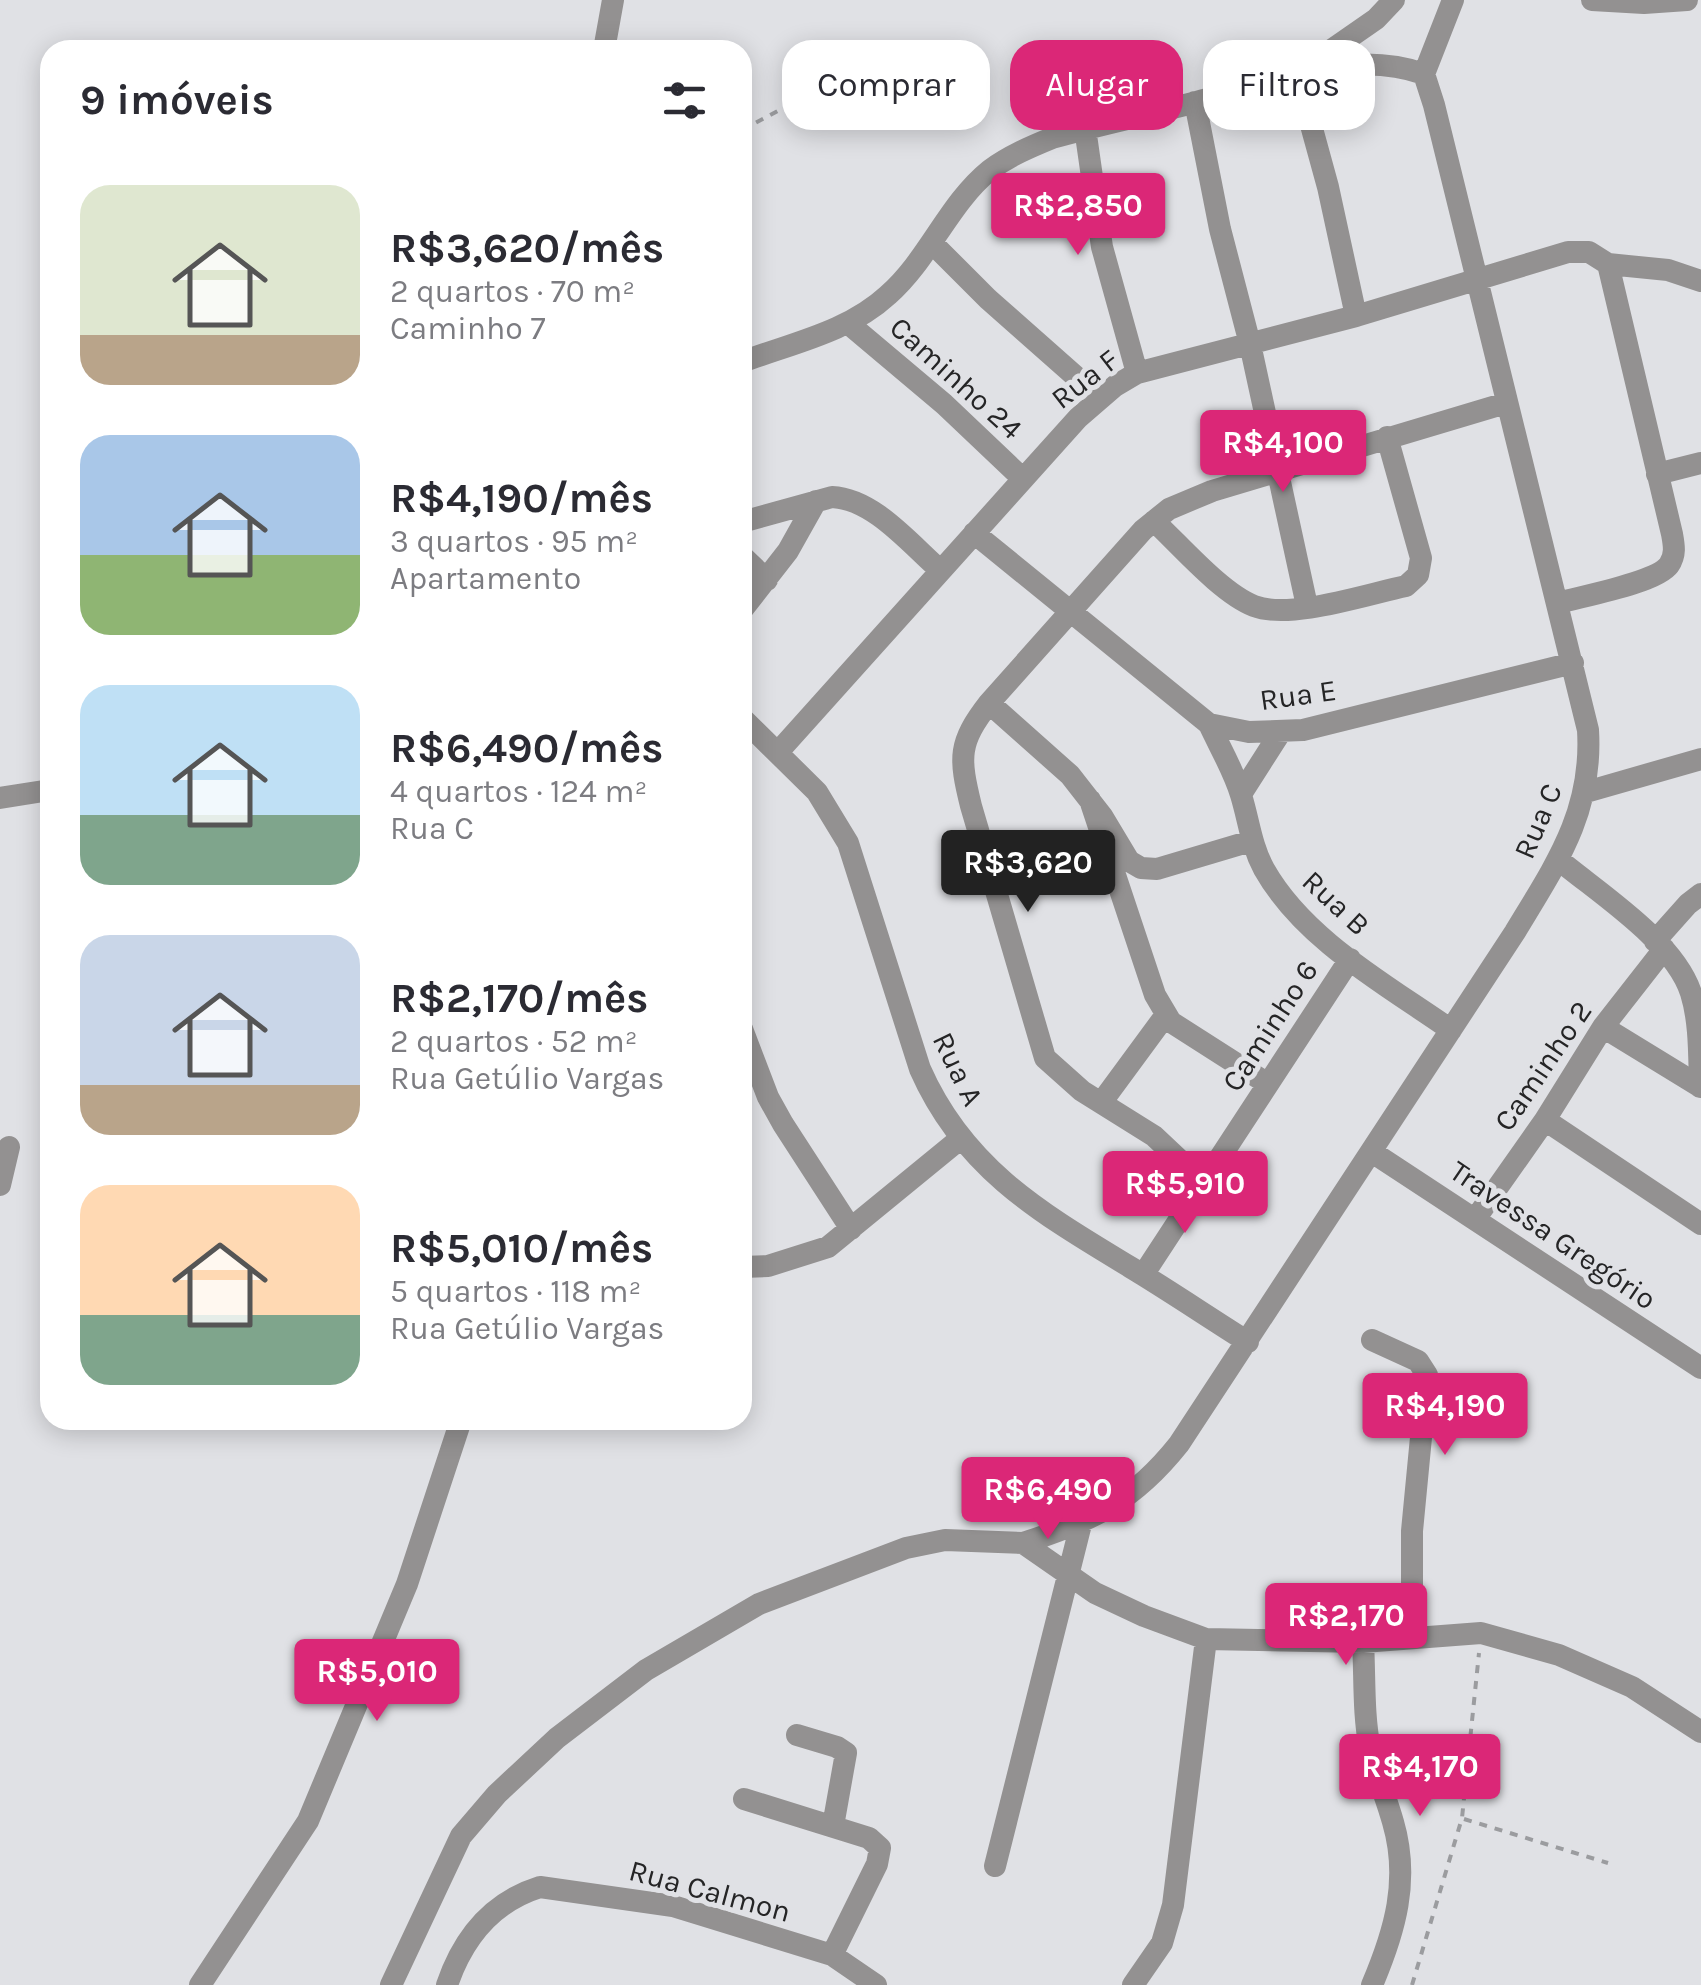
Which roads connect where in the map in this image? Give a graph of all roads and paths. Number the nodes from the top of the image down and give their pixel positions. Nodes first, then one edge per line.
1 (613, 0) edge
2 (1394, 0) edge
3 (1452, 0) edge
4 (1592, 0) edge
5 (1687, 0) edge
6 (606, 40) edge
7 (1347, 40) edge
8 (1375, 62) edge
9 (1424, 74) junction
10 (1203, 100) edge
11 (1195, 102) junction
12 (1183, 105) edge
13 (782, 109) edge
14 (752, 125) edge
15 (1079, 130) edge
16 (1085, 130) edge
17 (1312, 130) edge
18 (932, 243) junction
19 (1608, 264) junction
20 (1476, 279) junction
21 (1701, 281) edge
22 (1356, 316) junction
23 (849, 324) junction
24 (1250, 344) junction
25 (752, 359) edge
26 (1137, 373) junction
27 (1100, 398) junction
28 (1506, 403) junction
29 (1387, 438) junction
30 (1701, 463) edge
31 (1278, 468) junction
32 (1657, 474) junction
33 (1022, 478) junction
34 (816, 501) junction
35 (752, 519) edge
36 (1154, 521) junction
37 (974, 533) junction
38 (752, 566) edge
39 (940, 570) junction
40 (767, 580) junction
41 (752, 598) edge
42 (1558, 603) junction
43 (1307, 606) junction
44 (1072, 610) junction
45 (1573, 663) junction
46 (989, 702) junction
47 (1209, 724) junction
48 (752, 727) edge
49 (1280, 733) junction
50 (779, 751) junction
51 (1701, 759) edge
52 (40, 792) edge
53 (1586, 792) junction
54 (1241, 794) junction
55 (0, 798) edge
56 (1090, 800) junction
57 (1251, 841) junction
58 (1558, 860) junction
59 (1701, 894) edge
60 (1659, 945) junction
61 (1350, 959) junction
62 (1165, 1016) junction
63 (1603, 1027) junction
64 (1451, 1030) junction
65 (752, 1056) edge
66 (1268, 1084) junction
67 (1701, 1087) edge
68 (1101, 1103) junction
69 (1545, 1120) junction
70 (960, 1139) junction
71 (9, 1147) dead end
72 (1372, 1152) junction
73 (1198, 1179) junction
74 (0, 1185) edge
75 (1476, 1218) junction
76 (1701, 1224) edge
77 (852, 1229) junction
78 (752, 1267) edge
79 (1138, 1272) junction
80 (1372, 1340) dead end
81 (1248, 1342) junction
82 (1701, 1368) edge
83 (458, 1430) edge
84 (1081, 1524) junction
85 (1023, 1543) junction
86 (1066, 1575) junction
87 (1481, 1634) junction
88 (1412, 1637) junction
89 (1206, 1639) junction
90 (1364, 1642) junction
91 (1701, 1732) edge
92 (798, 1735) dead end
93 (744, 1798) dead end
94 (1462, 1818) junction
95 (834, 1826) junction
96 (1608, 1863) dead end
97 (996, 1866) dead end
98 (832, 1956) junction
99 (200, 1985) edge
100 (391, 1985) edge
101 (447, 1985) edge
102 (876, 1985) edge
103 (1133, 1985) edge
104 (1372, 1985) edge
105 (1412, 1985) edge

1 - 6 street
2 - 7 street
3 - 9 street
4 - 5 street
8 - 9 street
9 - 20 street, Rua C
10 - 11 street
11 - 12 street
11 - 24 street
13 - 14 path
15 - 18 street
16 - 26 street
17 - 22 street
18 - 23 street
18 - 27 street
19 - 20 street, Rua F
19 - 21 street, Rua F
19 - 32 street
20 - 22 street, Rua F
20 - 28 street, Rua C
22 - 24 street, Rua F
23 - 25 street
23 - 33 street, Caminho 24
24 - 26 street, Rua F
24 - 31 street
26 - 27 street, Rua F
27 - 33 street, Rua F
28 - 29 street
28 - 42 street, Rua C
29 - 31 street
29 - 43 street
30 - 32 street
31 - 36 street
31 - 43 street
32 - 42 street
33 - 37 street, Rua F
34 - 35 street
34 - 39 street
34 - 40 street
36 - 43 street
36 - 44 street
37 - 39 street, Rua F
37 - 44 street
38 - 40 street
39 - 50 street, Rua F
40 - 41 street
42 - 45 street, Rua C
44 - 46 street
44 - 47 street
45 - 49 street, Rua E
45 - 53 street, Rua C
46 - 56 street
46 - 68 street
47 - 49 street, Rua E
47 - 54 street, Rua B
48 - 50 street, Rua A
49 - 54 street
50 - 70 street, Rua A
51 - 53 street
52 - 55 street
53 - 58 street, Rua C
54 - 57 street, Rua B
56 - 57 street
56 - 62 street
57 - 61 street, Rua B
58 - 60 street
58 - 64 street, Rua C
59 - 60 street, Caminho 2
60 - 63 street, Caminho 2
60 - 67 street
61 - 64 street, Rua B
61 - 66 street, Caminho 6
62 - 66 street
62 - 68 street
63 - 67 street
63 - 69 street, Caminho 2
64 - 72 street, Rua C
65 - 77 street
66 - 73 street, Caminho 6
68 - 73 street
69 - 75 street, Caminho 2
69 - 76 street
70 - 77 street
70 - 79 street, Rua A
71 - 74 street
72 - 75 street, Travessa Gregório
72 - 81 street, Rua C
73 - 79 street, Caminho 6
75 - 82 street, Travessa Gregório
77 - 78 street
79 - 81 street, Rua A
80 - 88 street
81 - 84 street, Rua C
83 - 99 street
84 - 85 street, Rua C
84 - 86 street
85 - 86 street
85 - 100 street
86 - 89 street
86 - 97 street
87 - 88 street
87 - 91 street
87 - 94 path
88 - 90 street
89 - 90 street
89 - 103 street
90 - 104 street
92 - 95 street
93 - 95 street
94 - 96 path
94 - 105 path
95 - 98 street
98 - 101 street, Rua Calmon
98 - 102 street, Rua Calmon

